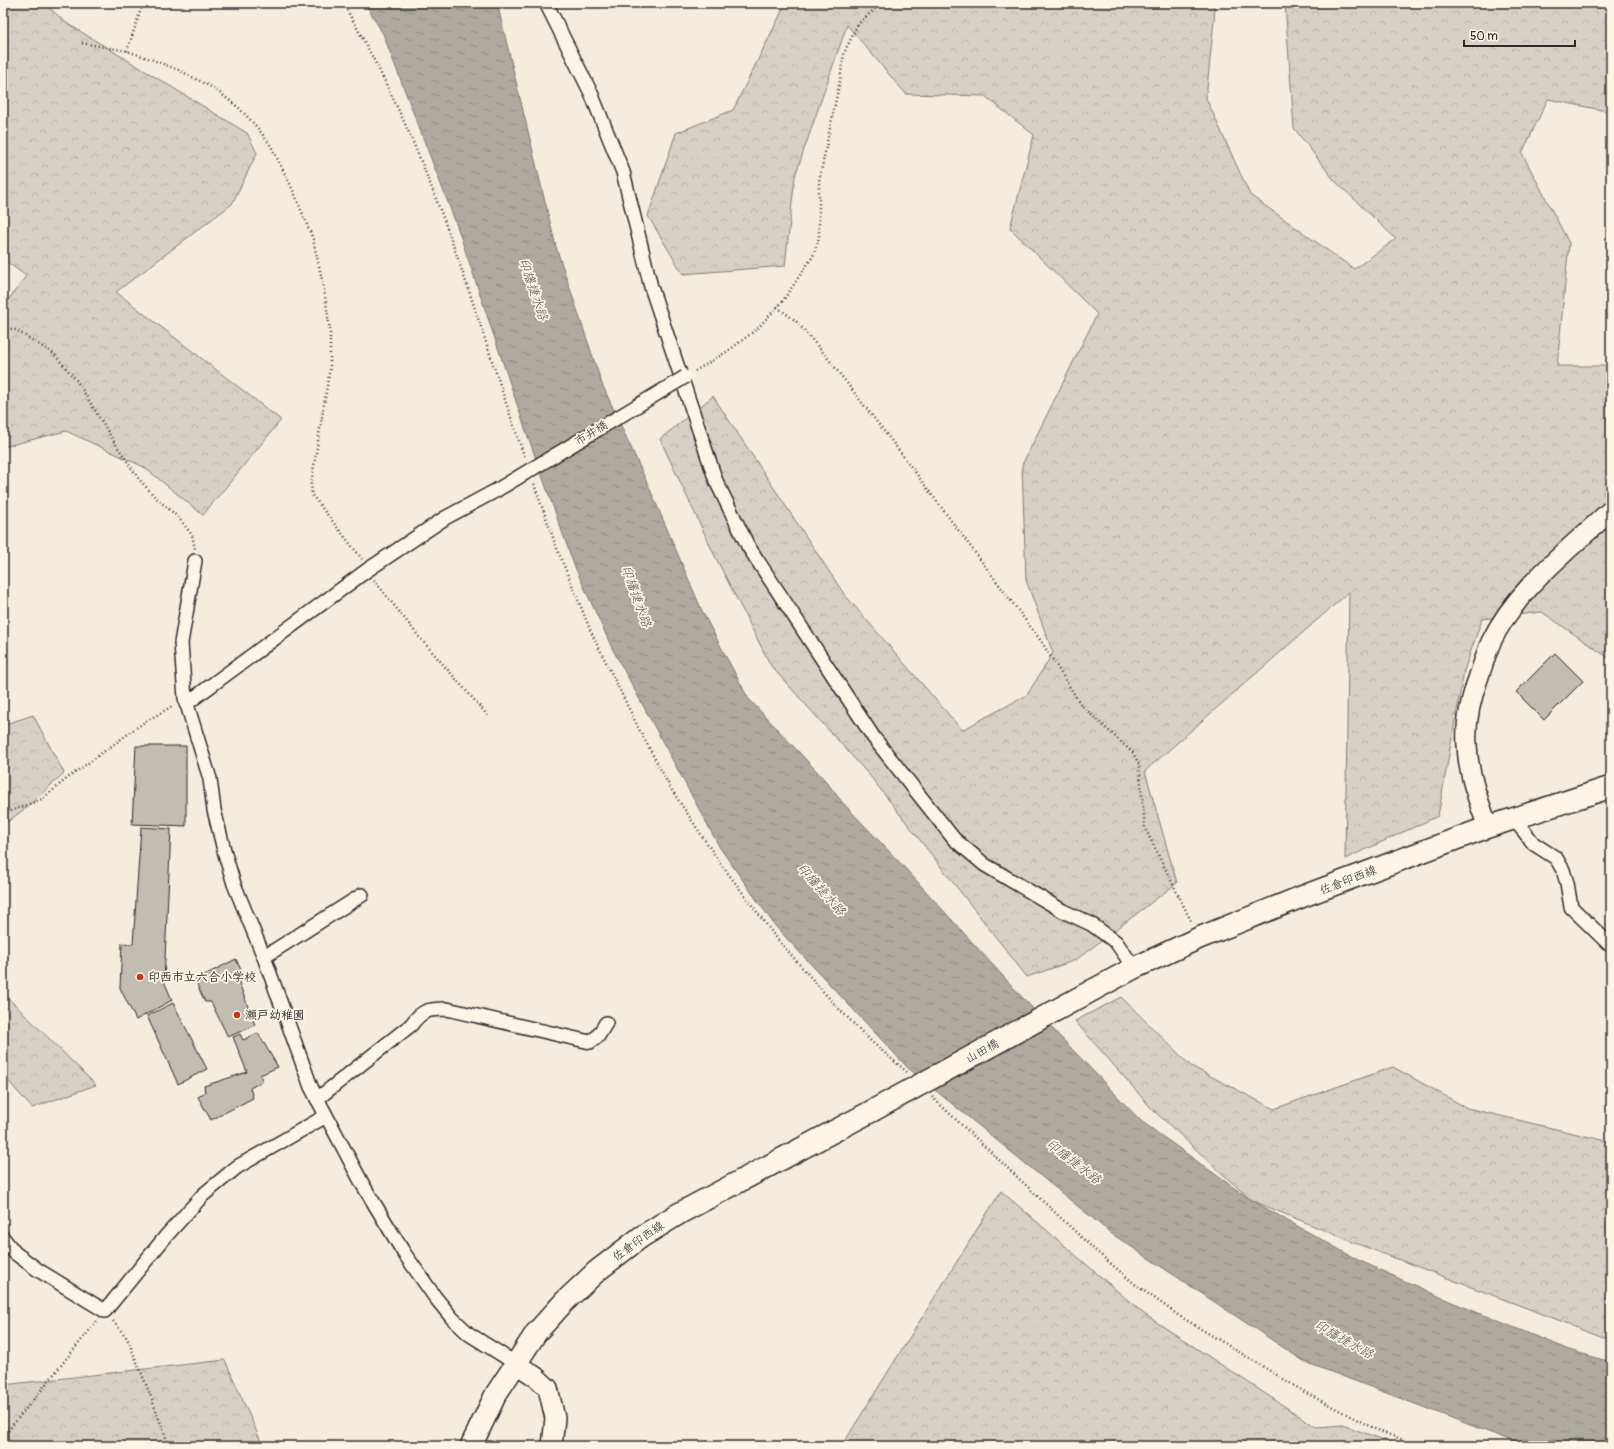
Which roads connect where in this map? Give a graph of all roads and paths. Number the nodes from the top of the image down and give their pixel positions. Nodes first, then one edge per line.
1 (143, 3) edge
2 (343, 3) edge
3 (546, 3) edge
4 (881, 3) edge
5 (82, 43) dead end
6 (127, 51) junction
7 (777, 308) junction
8 (3, 327) edge
9 (685, 377) joint
10 (527, 464) dead end
11 (532, 479) dead end
12 (1611, 510) edge
13 (195, 561) joint
14 (368, 570) junction
15 (186, 701) junction
16 (489, 717) dead end
17 (1611, 787) edge
18 (3, 814) edge
19 (1514, 819) junction
20 (1488, 827) junction
21 (362, 895) dead end
22 (1198, 938) junction
23 (1611, 946) edge
24 (264, 957) junction
25 (1134, 968) junction
26 (1093, 990) joint
27 (606, 1022) dead end
28 (910, 1076) dead end
29 (927, 1092) dead end
30 (317, 1099) junction
31 (872, 1111) joint
32 (326, 1116) junction
33 (3, 1238) edge
34 (105, 1311) junction
35 (515, 1363) junction
36 (3, 1437) edge
37 (169, 1446) edge
38 (471, 1446) edge
39 (552, 1446) edge
40 (1419, 1446) edge

1 - 6 path
2 - 10 path
3 - 25 street
4 - 7 path
5 - 6 path
6 - 14 path
7 - 9 path
7 - 22 path
8 - 13 path
9 - 14 street, 市井橋, bridge
11 - 28 path
12 - 20 street
13 - 15 street
14 - 15 street, 市井橋
14 - 16 path
15 - 18 path
15 - 24 street
17 - 19 main road, 佐倉印西線
19 - 20 main road, 佐倉印西線
19 - 23 street
20 - 22 main road, 佐倉印西線
21 - 24 street
22 - 25 main road, 佐倉印西線
24 - 30 street
25 - 26 main road, 佐倉印西線
26 - 31 main road, 山田橋, bridge
27 - 30 street
29 - 40 path
30 - 32 street
31 - 35 main road, 佐倉印西線
32 - 34 street
32 - 35 street
33 - 34 street
34 - 36 path
34 - 37 path
35 - 38 main road, 佐倉印西線
35 - 39 street

